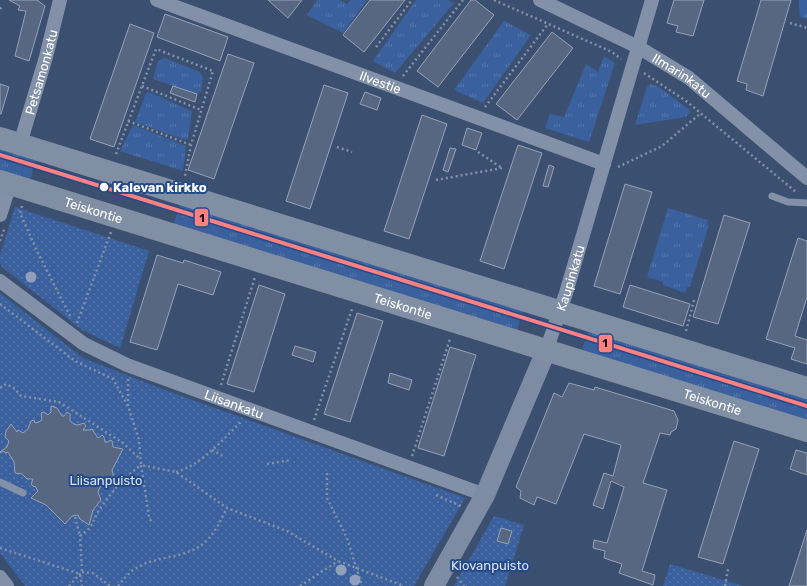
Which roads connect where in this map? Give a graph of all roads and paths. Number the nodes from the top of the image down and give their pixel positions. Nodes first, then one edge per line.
1 (60, 0) edge
2 (157, 0) edge
3 (412, 0) edge
4 (463, 0) edge
5 (494, 0) edge
6 (540, 0) edge
7 (652, 0) edge
8 (3, 5) dead end
9 (0, 9) edge
10 (790, 23) dead end
11 (548, 24) junction
12 (807, 28) edge
13 (376, 47) dead end
14 (638, 47) junction
15 (612, 52) dead end
16 (647, 75) dead end
17 (142, 86) junction
18 (394, 87) junction
19 (201, 110) junction
20 (701, 113) junction
21 (478, 117) junction
22 (128, 121) junction
23 (10, 141) edge
24 (191, 145) junction
25 (337, 147) dead end
26 (352, 152) dead end
27 (478, 152) dead end
28 (116, 154) dead end
29 (604, 164) junction
30 (618, 167) dead end
31 (184, 176) dead end
32 (807, 178) edge
33 (436, 180) dead end
34 (17, 194) edge
35 (772, 196) dead end
36 (801, 196) dead end
37 (807, 203) edge
38 (0, 215) edge
39 (111, 232) dead end
40 (255, 276) dead end
41 (0, 281) edge
42 (694, 300) dead end
43 (0, 304) edge
44 (353, 306) dead end
45 (560, 311) junction
46 (686, 331) dead end
47 (451, 336) dead end
48 (546, 351) junction
49 (220, 387) dead end
50 (0, 388) edge
51 (807, 388) edge
52 (252, 410) junction
53 (314, 422) dead end
54 (807, 431) edge
55 (212, 450) junction
56 (223, 456) dead end
57 (412, 458) dead end
58 (140, 459) junction
59 (291, 460) dead end
60 (267, 464) dead end
61 (141, 465) junction
62 (176, 472) junction
63 (327, 473) dead end
64 (0, 482) edge
65 (23, 493) dead end
66 (436, 495) dead end
67 (485, 495) junction
68 (227, 508) junction
69 (467, 508) dead end
70 (75, 517) dead end
71 (152, 524) dead end
72 (80, 536) junction
73 (0, 548) edge
74 (338, 561) junction
75 (358, 568) junction
76 (728, 569) dead end
77 (81, 573) junction
78 (457, 576) dead end
79 (0, 577) edge
80 (6, 586) edge
81 (69, 586) edge
82 (82, 586) edge
83 (110, 586) edge
84 (118, 586) edge
85 (300, 586) edge
86 (362, 586) edge
87 (404, 586) edge
88 (434, 586) edge
89 (464, 586) edge
90 (725, 586) edge

1 - 23 street, Petsamonkatu
2 - 18 street, Ilvestie
3 - 13 path
4 - 18 path
5 - 11 path
6 - 14 street, Ilmarinkatu
7 - 14 street, Kaupinkatu
8 - 9 path
10 - 12 path
11 - 15 path
11 - 21 path
14 - 29 street, Kaupinkatu
14 - 32 street, Ilmarinkatu
16 - 20 path
17 - 19 path
17 - 19 path
17 - 22 path
18 - 21 street, Ilvestie
19 - 24 path
20 - 30 path
20 - 36 path
21 - 29 street, Ilvestie
22 - 24 path
22 - 28 path
23 - 45 main road
24 - 31 path
25 - 26 path
27 - 33 path
29 - 45 street, Kaupinkatu
34 - 38 street
34 - 39 path
34 - 48 main road, Teiskontie
35 - 37 lane
40 - 49 path
41 - 52 street, Liisankatu
42 - 46 path
43 - 58 path
44 - 53 path
45 - 48 street, Kaupinkatu
45 - 51 main road
47 - 57 path
48 - 54 main road, Teiskontie
48 - 67 street, Kaupinkatu
50 - 58 path
52 - 55 path
52 - 67 street, Liisankatu
55 - 56 path
55 - 62 path
58 - 61 path
59 - 60 path
61 - 62 path
61 - 71 path
61 - 72 path
62 - 68 path
63 - 75 path
64 - 65 lane
66 - 69 path
67 - 88 street, Kaupinkatu
68 - 74 path
68 - 84 path
70 - 72 path
72 - 77 path
73 - 77 path
74 - 75 path
74 - 85 path
75 - 86 path
75 - 87 path
76 - 90 path
77 - 81 path
77 - 82 path
77 - 83 path
78 - 89 path
79 - 80 street

